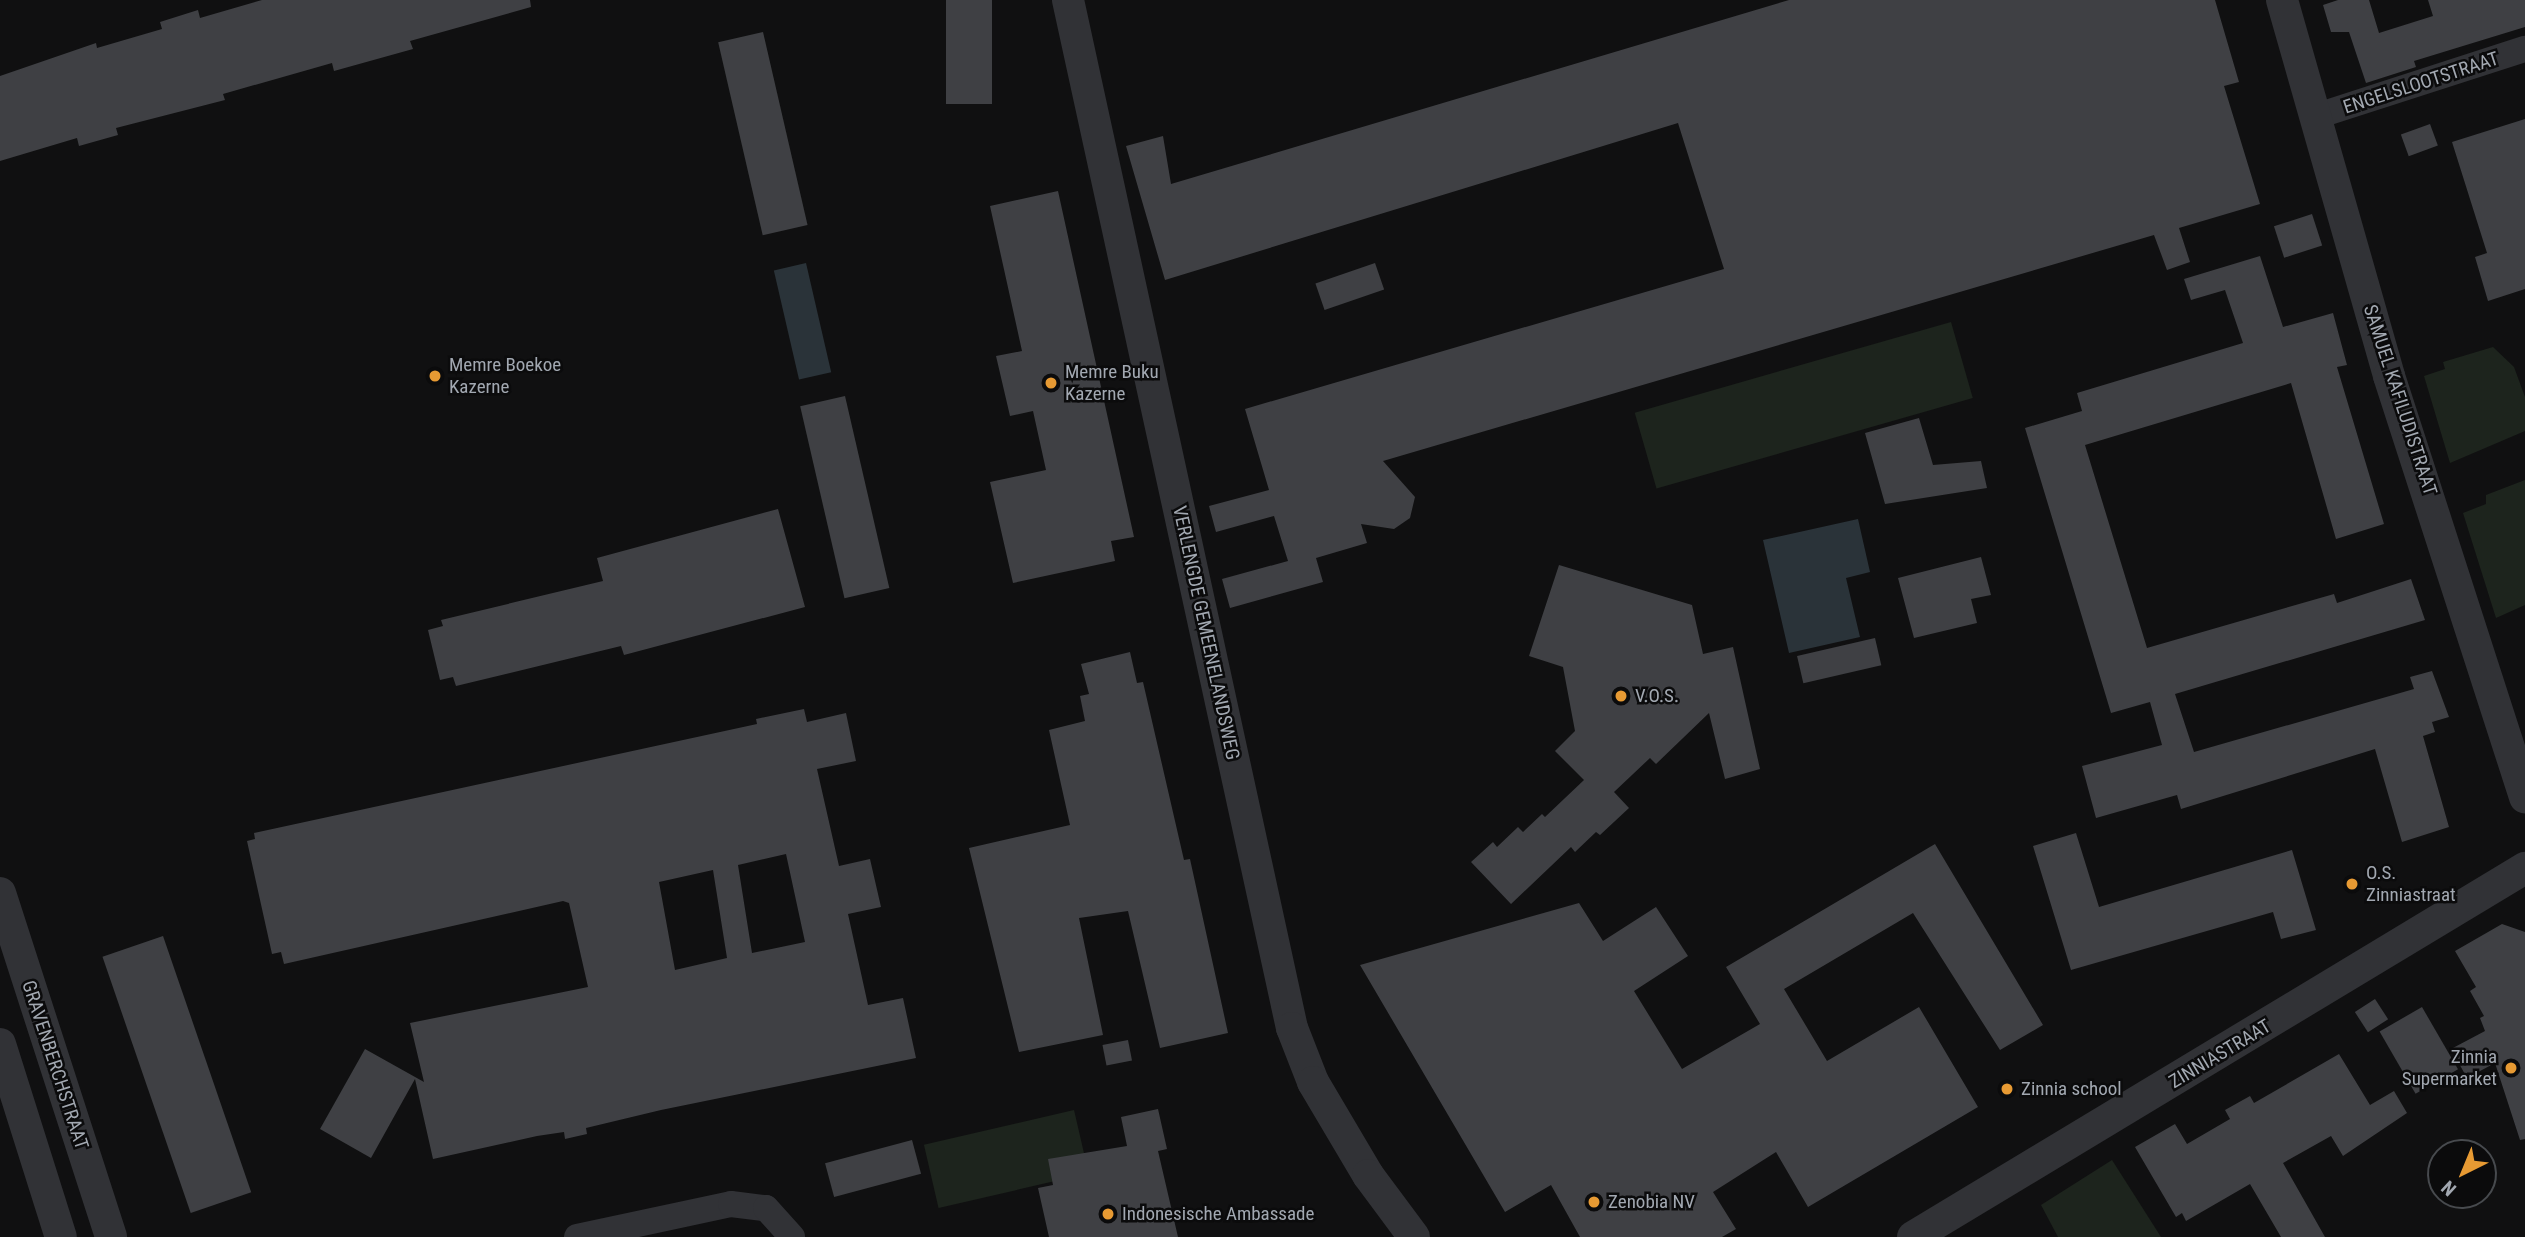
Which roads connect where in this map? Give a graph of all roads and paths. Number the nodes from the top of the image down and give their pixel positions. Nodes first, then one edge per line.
1 (1068, 0) edge
2 (2282, 0) edge
3 (2525, 49) edge
4 (2317, 116) junction
5 (2525, 798) edge
6 (2525, 867) edge
7 (0, 893) edge
8 (0, 1044) edge
9 (61, 1237) edge
10 (111, 1237) edge
11 (577, 1237) edge
12 (792, 1237) edge
13 (1413, 1237) edge
14 (1913, 1237) edge

1 - 13 street, VERLENGDE GEMEENELANDSWEG
2 - 4 street, SAMUEL KAFILUDISTRAAT
3 - 4 street, ENGELSLOOTSTRAAT
4 - 5 street, SAMUEL KAFILUDISTRAAT
6 - 14 street, ZINNIASTRAAT
7 - 10 street, GRAVENBERCHSTRAAT
8 - 9 street
11 - 12 street

